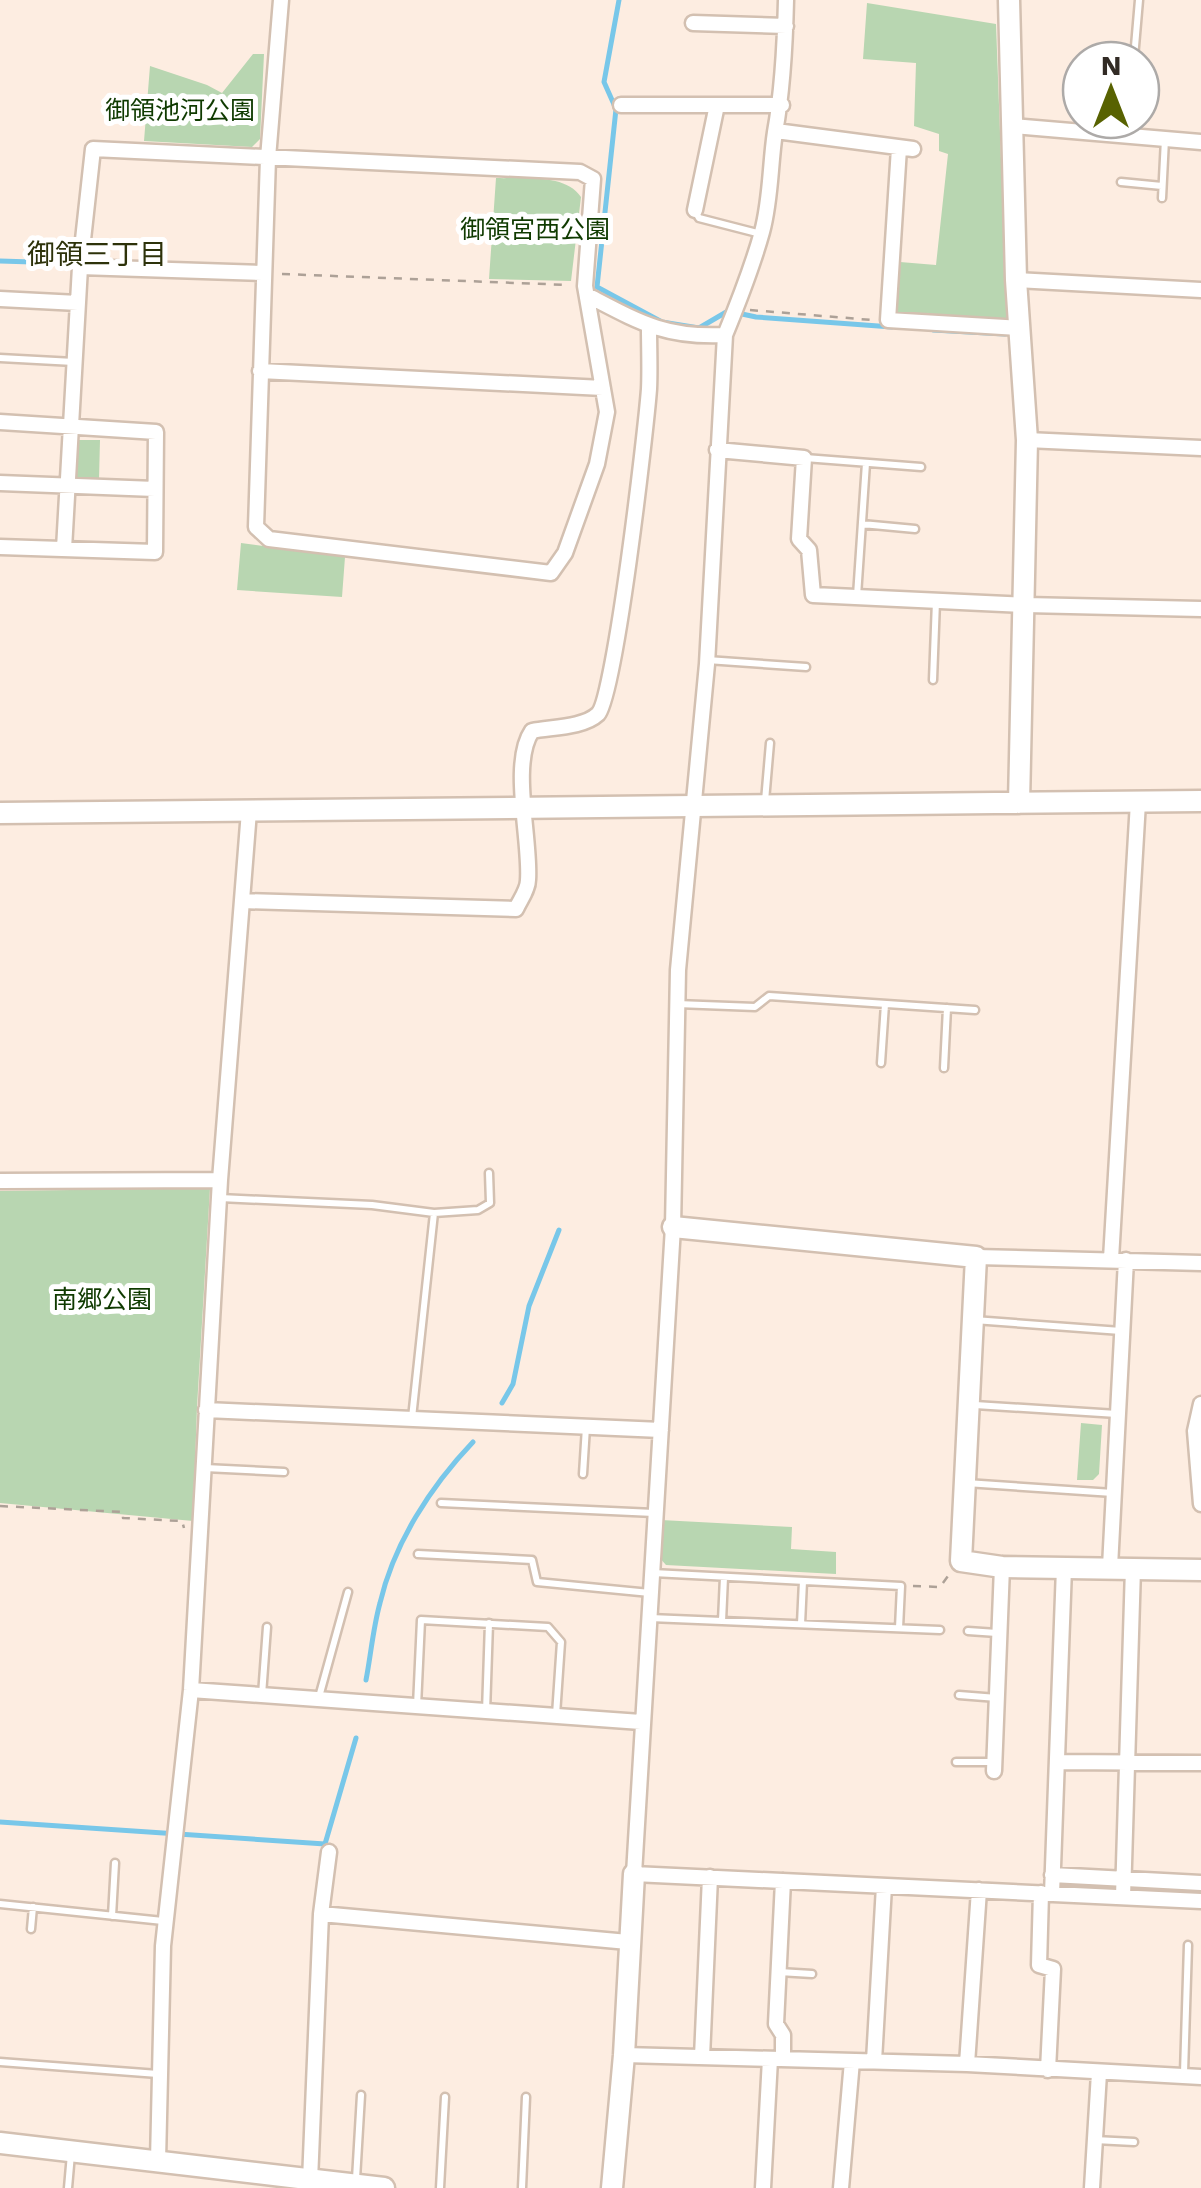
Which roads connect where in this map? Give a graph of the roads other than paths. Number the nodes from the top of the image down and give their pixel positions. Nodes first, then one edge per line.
1 (281, 0) edge
2 (786, 0) edge
3 (1009, 0) edge
4 (1139, 0) edge
5 (693, 23) dead end
6 (786, 26) junction
7 (1136, 40) edge
8 (621, 105) dead end
9 (717, 105) junction
10 (782, 105) junction
11 (1014, 126) junction
12 (776, 131) junction
13 (1165, 139) junction
14 (1201, 142) edge
15 (268, 158) junction
16 (1121, 182) dead end
17 (1162, 186) junction
18 (1162, 198) dead end
19 (694, 210) joint
20 (761, 234) junction
21 (80, 267) junction
22 (262, 273) junction
23 (1016, 280) junction
24 (1201, 290) edge
25 (586, 291) junction
26 (0, 300) edge
27 (78, 303) junction
28 (649, 328) junction
29 (1020, 328) junction
30 (725, 335) junction
31 (0, 358) edge
32 (74, 362) junction
33 (260, 372) junction
34 (603, 388) junction
35 (0, 422) edge
36 (71, 426) junction
37 (1027, 440) junction
38 (1201, 448) edge
39 (717, 450) junction
40 (804, 458) junction
41 (866, 463) junction
42 (920, 468) dead end
43 (0, 483) edge
44 (68, 485) junction
45 (156, 489) junction
46 (862, 524) junction
47 (915, 529) dead end
48 (0, 547) edge
49 (64, 549) junction
50 (857, 597) junction
51 (936, 601) junction
52 (1026, 606) junction
53 (1201, 609) edge
54 (708, 660) junction
55 (806, 666) dead end
56 (934, 680) dead end
57 (770, 742) dead end
58 (1201, 801) edge
59 (1138, 802) junction
60 (1019, 803) junction
61 (694, 804) junction
62 (765, 804) junction
63 (524, 808) junction
64 (249, 811) junction
65 (0, 813) edge
66 (242, 900) junction
67 (677, 1004) junction
68 (886, 1004) junction
69 (947, 1008) junction
70 (976, 1010) dead end
71 (882, 1063) dead end
72 (944, 1068) dead end
73 (489, 1173) dead end
74 (0, 1180) edge
75 (220, 1180) junction
76 (219, 1198) junction
77 (434, 1213) junction
78 (672, 1227) junction
79 (976, 1257) junction
80 (1119, 1260) junction
81 (1201, 1263) edge
82 (973, 1320) junction
83 (1122, 1331) junction
84 (969, 1404) junction
85 (1201, 1404) edge
86 (206, 1410) junction
87 (1118, 1414) junction
88 (412, 1418) junction
89 (586, 1426) junction
90 (661, 1430) junction
91 (203, 1468) junction
92 (284, 1472) dead end
93 (583, 1474) dead end
94 (965, 1483) junction
95 (1200, 1483) edge
96 (1114, 1493) junction
97 (440, 1502) dead end
98 (1201, 1504) edge
99 (656, 1513) junction
100 (418, 1554) dead end
101 (1110, 1566) junction
102 (1002, 1568) junction
103 (1064, 1568) junction
104 (1133, 1568) junction
105 (1201, 1570) edge
106 (651, 1573) junction
107 (724, 1577) junction
108 (803, 1581) junction
109 (348, 1592) dead end
110 (650, 1592) junction
111 (648, 1618) junction
112 (722, 1621) junction
113 (490, 1624) junction
114 (802, 1624) junction
115 (267, 1626) dead end
116 (898, 1628) junction
117 (940, 1630) dead end
118 (968, 1631) dead end
119 (1000, 1633) junction
120 (191, 1690) junction
121 (262, 1696) junction
122 (959, 1696) dead end
123 (997, 1698) junction
124 (318, 1700) junction
125 (417, 1708) junction
126 (486, 1712) junction
127 (556, 1717) junction
128 (641, 1722) junction
129 (956, 1762) dead end
130 (1058, 1762) junction
131 (1127, 1762) junction
132 (1201, 1763) edge
133 (994, 1767) joint
134 (328, 1852) dead end
135 (115, 1863) dead end
136 (634, 1874) junction
137 (1052, 1875) junction
138 (710, 1877) junction
139 (1124, 1878) junction
140 (784, 1881) junction
141 (1201, 1883) edge
142 (884, 1886) junction
143 (978, 1890) junction
144 (1201, 1891) edge
145 (1046, 1894) junction
146 (1123, 1896) junction
147 (1201, 1901) edge
148 (0, 1904) edge
149 (33, 1907) junction
150 (321, 1914) junction
151 (112, 1916) junction
152 (165, 1922) junction
153 (32, 1930) dead end
154 (628, 1942) junction
155 (1188, 1945) dead end
156 (779, 1972) junction
157 (812, 1974) dead end
158 (624, 2056) junction
159 (702, 2058) junction
160 (776, 2059) junction
161 (852, 2060) junction
162 (0, 2062) edge
163 (874, 2062) junction
164 (966, 2064) junction
165 (1048, 2070) junction
166 (1098, 2073) junction
167 (160, 2074) junction
168 (1184, 2076) junction
169 (1201, 2077) edge
170 (361, 2096) dead end
171 (445, 2096) dead end
172 (526, 2097) dead end
173 (1094, 2140) junction
174 (1134, 2142) dead end
175 (0, 2143) edge
176 (72, 2150) junction
177 (158, 2160) junction
178 (318, 2184) edge
179 (355, 2186) edge
180 (68, 2188) edge
181 (384, 2188) edge
182 (440, 2188) edge
183 (522, 2188) edge
184 (612, 2188) edge
185 (763, 2188) edge
186 (841, 2188) edge
187 (1092, 2188) edge

1 - 15 street
2 - 6 street
3 - 11 street
4 - 7 lane
5 - 6 street
6 - 10 street
8 - 9 street
9 - 10 street
9 - 19 street
10 - 12 street
11 - 13 street
11 - 23 street
12 - 20 street
12 - 29 street
13 - 14 street
13 - 17 lane
15 - 21 street
15 - 22 street
15 - 25 street
16 - 17 lane
17 - 18 lane
19 - 20 lane
20 - 30 street
21 - 22 street
21 - 27 street
22 - 33 street
23 - 24 street
23 - 29 street
25 - 28 street
25 - 34 street
26 - 27 street
27 - 32 street
28 - 30 street
28 - 63 street
29 - 37 street
30 - 39 street
31 - 32 lane
32 - 36 street
33 - 34 street
33 - 34 street
35 - 36 street
36 - 44 street
36 - 45 street
37 - 38 street
37 - 52 street
39 - 40 street
39 - 54 street
40 - 41 lane
40 - 50 street
41 - 42 lane
41 - 46 lane
43 - 44 street
44 - 45 street
44 - 49 street
45 - 49 street
46 - 47 lane
46 - 50 lane
48 - 49 street
50 - 51 street
51 - 52 street
51 - 56 lane
52 - 53 street
52 - 60 street
54 - 55 lane
54 - 61 street
57 - 62 lane
58 - 59 street
59 - 60 street
59 - 80 street
60 - 62 street
61 - 62 street
61 - 63 street
61 - 67 street
63 - 64 street
63 - 66 street
64 - 65 street
64 - 66 street
66 - 75 street
67 - 68 lane
67 - 78 street
68 - 69 lane
68 - 71 lane
69 - 70 lane
69 - 72 lane
73 - 77 lane
74 - 75 street
75 - 76 street
76 - 77 lane
76 - 86 street
77 - 88 lane
78 - 79 street
78 - 90 street
79 - 80 street
79 - 82 street
80 - 81 street
80 - 83 street
82 - 83 lane
82 - 84 street
83 - 87 street
84 - 87 lane
84 - 94 street
85 - 95 street
86 - 88 street
86 - 91 street
87 - 96 street
88 - 89 street
89 - 90 street
89 - 93 lane
90 - 99 street
91 - 92 lane
91 - 120 street
94 - 96 lane
94 - 102 street
95 - 98 street
96 - 101 street
97 - 99 lane
99 - 106 street
100 - 110 lane
101 - 103 street
101 - 104 street
102 - 103 street
102 - 119 street
103 - 130 street
104 - 105 street
104 - 131 street
106 - 107 lane
106 - 110 street
107 - 108 lane
107 - 112 lane
108 - 114 lane
108 - 116 lane
109 - 124 lane
110 - 111 street
111 - 112 lane
111 - 128 street
112 - 114 lane
113 - 125 lane
113 - 126 lane
113 - 127 lane
114 - 116 lane
115 - 121 lane
116 - 117 lane
118 - 119 lane
119 - 123 street
120 - 121 street
120 - 152 street
121 - 124 street
122 - 123 lane
123 - 133 street
124 - 125 street
125 - 126 street
126 - 127 street
127 - 128 street
128 - 136 street
129 - 133 lane
130 - 131 street
130 - 137 street
131 - 132 street
131 - 139 street
134 - 150 street
135 - 151 lane
136 - 138 street
136 - 154 street
137 - 139 street
137 - 145 street
138 - 140 street
138 - 159 street
139 - 141 street
139 - 146 street
140 - 142 street
140 - 156 street
142 - 143 street
142 - 163 street
143 - 145 street
143 - 164 street
144 - 147 street
145 - 146 street
145 - 165 street
146 - 147 street
148 - 149 lane
149 - 151 lane
149 - 153 lane
150 - 154 street
150 - 178 street
151 - 152 lane
152 - 167 street
154 - 158 street
155 - 168 lane
156 - 157 lane
156 - 160 street
158 - 159 street
158 - 184 street
159 - 160 street
160 - 161 street
160 - 185 street
161 - 163 street
161 - 186 street
162 - 167 lane
163 - 164 street
164 - 165 street
165 - 166 street
166 - 168 street
166 - 173 street
167 - 177 street
168 - 169 street
170 - 179 lane
171 - 182 lane
172 - 183 lane
173 - 174 lane
173 - 187 street
175 - 176 street
176 - 177 street
176 - 180 lane
177 - 178 street
178 - 179 street
179 - 181 street

